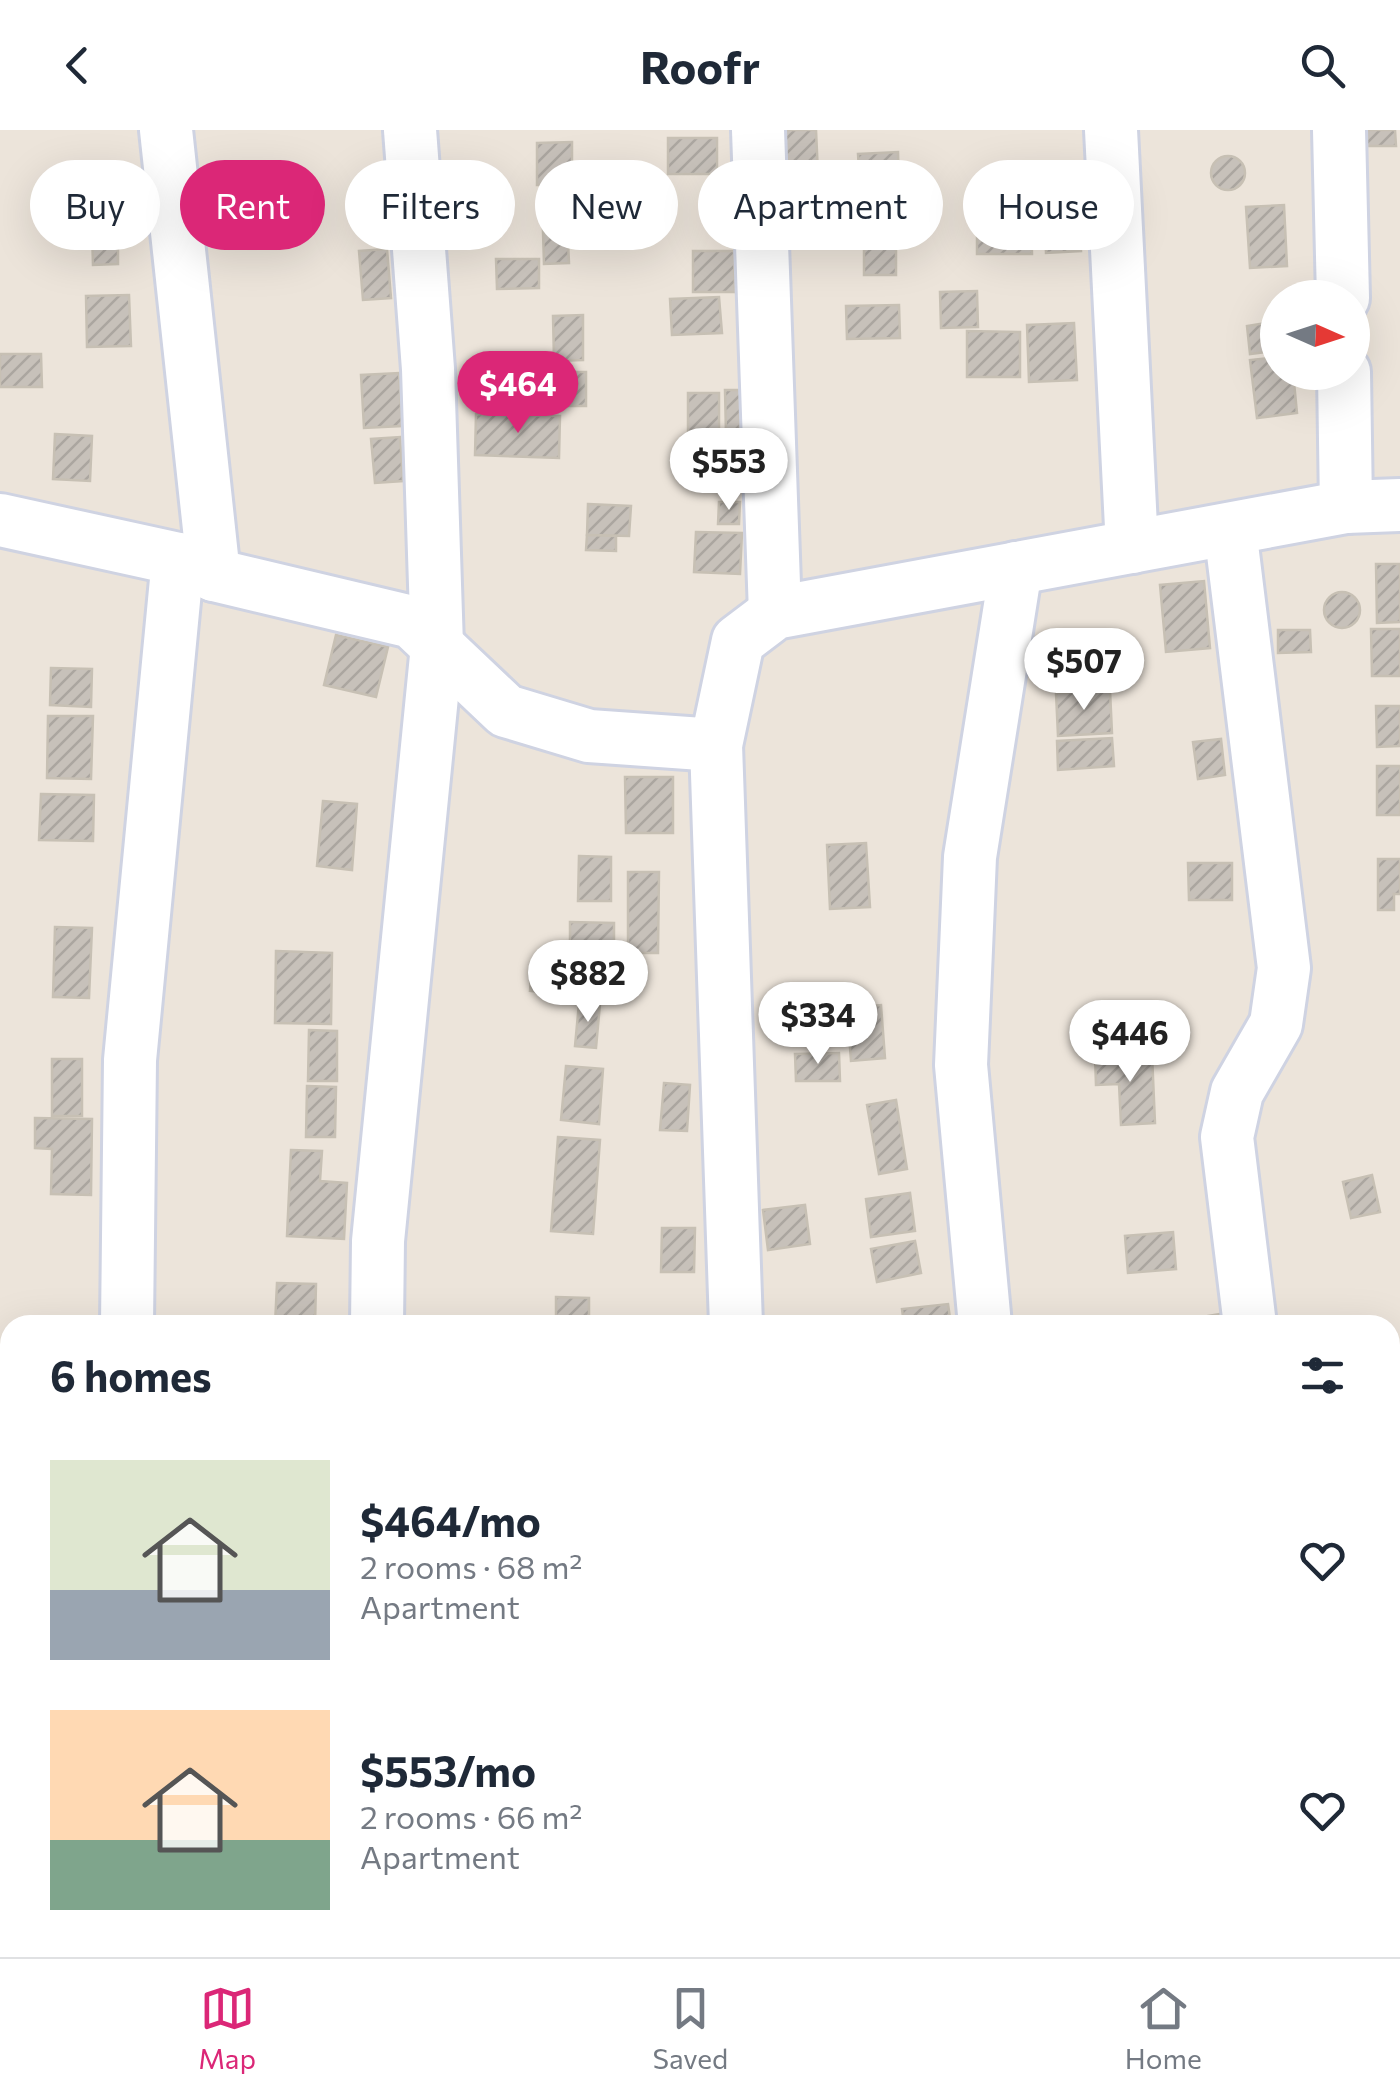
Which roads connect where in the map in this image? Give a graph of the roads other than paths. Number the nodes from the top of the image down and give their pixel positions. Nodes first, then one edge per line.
1 (166, 130) edge
2 (410, 130) edge
3 (758, 130) edge
4 (1111, 130) edge
5 (1340, 130) edge
6 (1342, 280) edge
7 (1344, 390) edge
8 (1400, 504) edge
9 (1346, 507) junction
10 (0, 520) edge
11 (1230, 529) junction
12 (1132, 547) junction
13 (196, 567) junction
14 (1016, 568) junction
15 (775, 613) junction
16 (438, 646) junction
17 (716, 744) junction
18 (127, 1315) edge
19 (377, 1315) edge
20 (736, 1315) edge
21 (984, 1315) edge
22 (1249, 1315) edge

1 - 13 street
2 - 16 street
3 - 15 street
4 - 12 street
5 - 6 street
7 - 9 street
8 - 9 street
9 - 11 street
10 - 13 street
11 - 12 street
11 - 22 street
12 - 14 street
13 - 16 street
13 - 18 street
14 - 15 street
14 - 21 street
15 - 17 street
16 - 17 street
16 - 19 street
17 - 20 street

